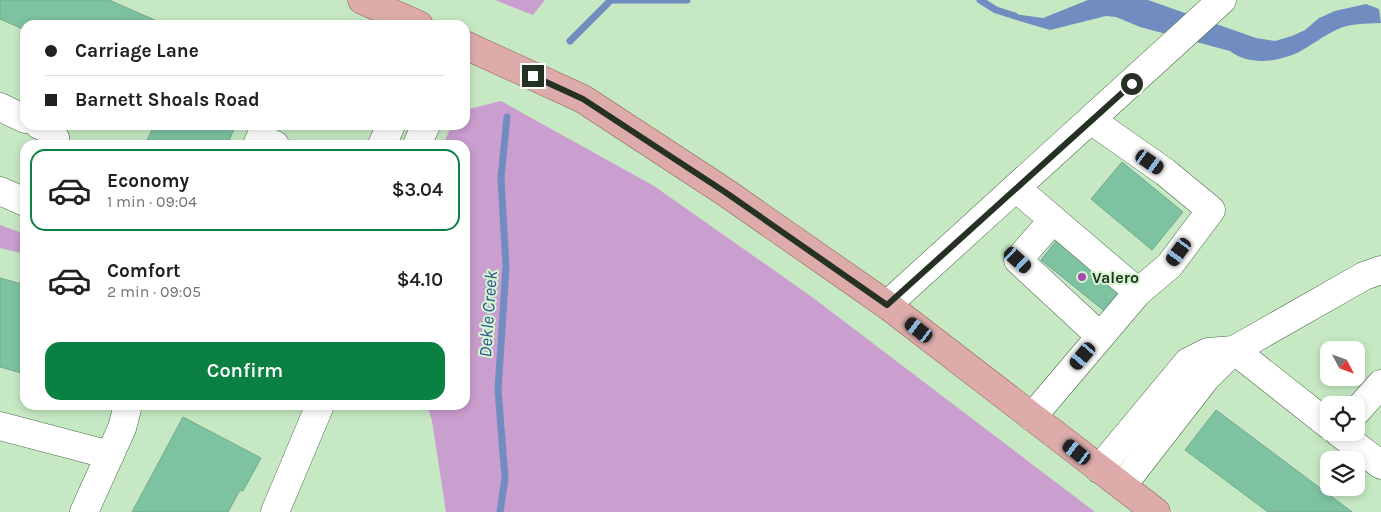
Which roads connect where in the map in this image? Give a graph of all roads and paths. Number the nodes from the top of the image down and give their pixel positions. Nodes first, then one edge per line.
1 (362, 0) edge
2 (1222, 0) edge
3 (408, 20) edge
4 (470, 47) edge
5 (0, 107) edge
6 (20, 117) edge
7 (1091, 120) junction
8 (48, 130) edge
9 (54, 140) edge
10 (1016, 188) junction
11 (0, 191) edge
12 (20, 200) edge
13 (1053, 220) junction
14 (1381, 270) edge
15 (1138, 292) junction
16 (887, 305) junction
17 (1100, 336) junction
18 (1234, 350) junction
19 (1185, 384) junction
20 (1381, 384) edge
21 (1365, 402) edge
22 (127, 410) edge
23 (314, 410) edge
24 (1032, 417) junction
25 (1320, 418) edge
26 (0, 426) edge
27 (1350, 441) edge
28 (110, 455) junction
29 (1381, 465) edge
30 (1099, 469) junction
31 (1122, 486) junction
32 (84, 512) edge
33 (276, 512) edge
34 (1156, 512) edge

1 - 3 main road
2 - 7 street
4 - 16 main road
5 - 6 street
7 - 10 street
7 - 15 street
8 - 9 street
10 - 13 street
10 - 16 street
11 - 12 street
13 - 15 street
13 - 17 street
14 - 18 street
15 - 17 street
16 - 24 main road
17 - 24 street
18 - 19 street
18 - 25 street
19 - 30 street
19 - 31 street
20 - 21 street
22 - 28 street
23 - 33 street
24 - 30 main road
26 - 28 street
27 - 29 street
28 - 32 street
30 - 31 main road
31 - 34 main road

